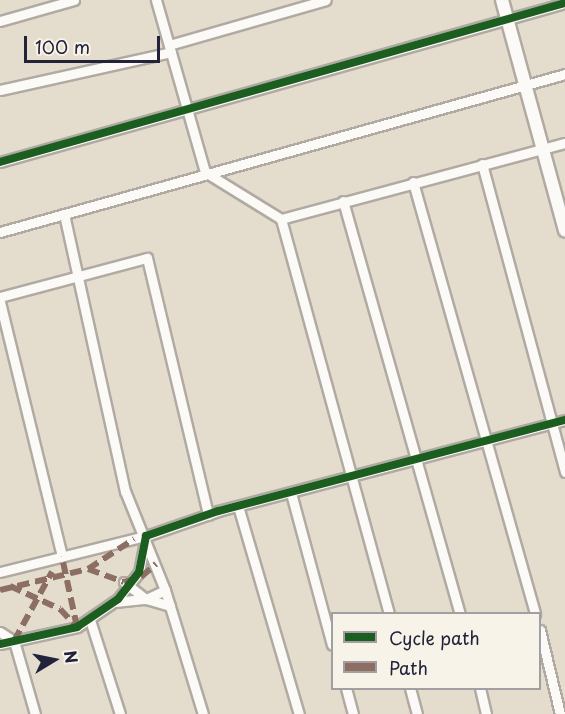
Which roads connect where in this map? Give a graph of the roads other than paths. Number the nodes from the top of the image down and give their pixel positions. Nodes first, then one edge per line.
1 (74, 0) edge
2 (156, 0) edge
3 (326, 0) edge
4 (502, 0) edge
5 (565, 3) edge
6 (507, 20) junction
7 (0, 21) edge
8 (170, 48) junction
9 (565, 74) edge
10 (525, 85) junction
11 (0, 88) edge
12 (186, 108) junction
13 (565, 143) edge
14 (542, 148) junction
15 (0, 162) edge
16 (482, 164) junction
17 (205, 172) junction
18 (413, 182) junction
19 (343, 201) junction
20 (64, 214) junction
21 (281, 219) junction
22 (565, 231) edge
23 (0, 232) edge
24 (80, 276) junction
25 (0, 297) edge
26 (0, 302) edge
27 (565, 420) edge
28 (552, 424) junction
29 (486, 442) junction
30 (417, 461) junction
31 (565, 472) edge
32 (354, 478) junction
33 (291, 493) junction
34 (238, 506) junction
35 (208, 515) junction
36 (146, 536) junction
37 (62, 557) junction
38 (0, 572) edge
39 (126, 584) junction
40 (165, 590) junction
41 (146, 599) junction
42 (115, 602) junction
43 (170, 606) junction
44 (388, 612) edge
45 (459, 612) edge
46 (534, 612) edge
47 (90, 620) junction
48 (0, 632) edge
49 (541, 634) edge
50 (331, 638) edge
51 (14, 641) junction
52 (0, 644) edge
53 (347, 690) edge
54 (411, 690) edge
55 (480, 690) edge
56 (35, 714) edge
57 (120, 714) edge
58 (203, 714) edge
59 (299, 714) edge
60 (353, 714) edge
61 (417, 714) edge
62 (486, 714) edge
63 (560, 714) edge

1 - 7 street
2 - 8 street
3 - 8 street
4 - 6 street
5 - 6 street
6 - 10 street
6 - 12 street
8 - 11 street
8 - 12 street
9 - 10 street
10 - 14 street
10 - 17 street
12 - 15 street
12 - 17 street
13 - 14 street
14 - 16 street
14 - 22 street
16 - 18 street
16 - 28 street
17 - 20 street
17 - 21 street
18 - 19 street
18 - 29 street
19 - 21 street
19 - 30 street
20 - 23 street
20 - 24 street
21 - 32 street
24 - 25 street
24 - 35 street
24 - 36 street
26 - 37 street
27 - 28 street
28 - 29 street
28 - 31 street
29 - 30 street
29 - 46 street
30 - 32 street
30 - 45 street
32 - 33 street
32 - 44 street
33 - 34 street
33 - 50 street
34 - 35 street
34 - 59 street
35 - 36 street
36 - 37 street
36 - 39 street
36 - 40 street
37 - 38 street
39 - 41 street
39 - 42 street
40 - 41 street
40 - 43 street
41 - 42 street
41 - 43 street
42 - 47 street
43 - 58 street
47 - 51 street
47 - 57 street
48 - 51 street
49 - 63 street
51 - 52 street
51 - 56 street
53 - 60 street
54 - 61 street
55 - 62 street

